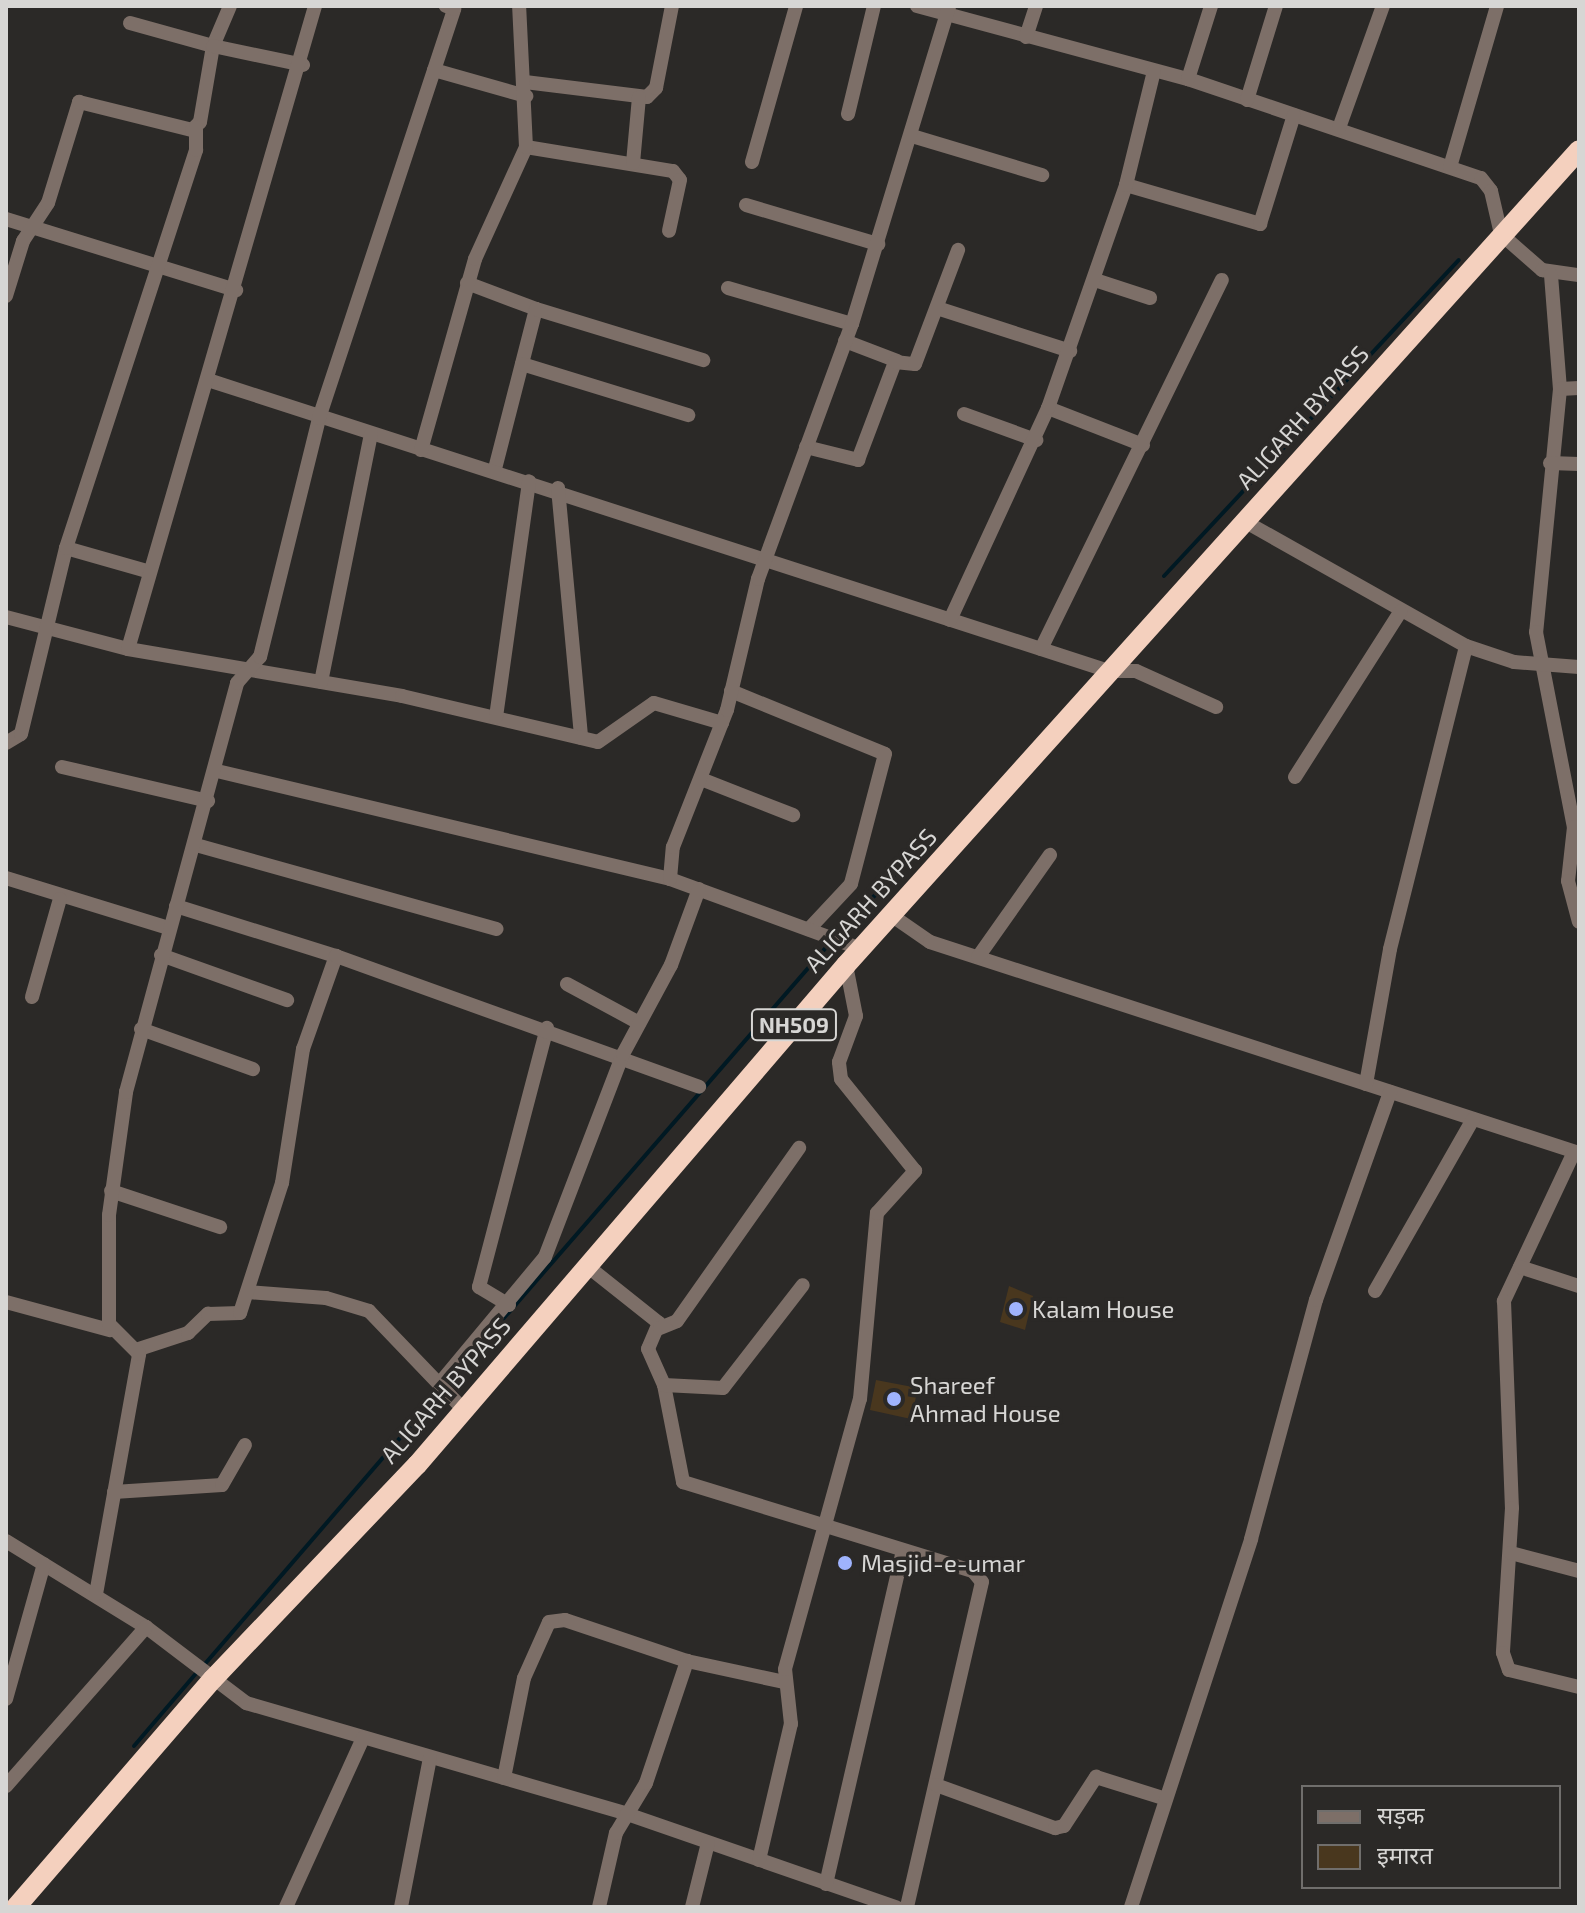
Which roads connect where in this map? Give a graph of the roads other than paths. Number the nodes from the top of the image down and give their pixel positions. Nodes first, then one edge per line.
1 (230, 6) edge
2 (315, 6) edge
3 (446, 6) edge
4 (519, 6) edge
5 (672, 6) edge
6 (796, 6) edge
7 (874, 6) edge
8 (917, 6) edge
9 (1036, 6) edge
10 (1211, 6) edge
11 (1276, 6) edge
12 (1383, 6) edge
13 (1497, 6) edge
14 (947, 10) edge
15 (130, 23) dead end
16 (1026, 37) junction
17 (213, 46) junction
18 (303, 65) junction
19 (434, 70) junction
20 (1154, 71) junction
21 (1188, 79) junction
22 (525, 89) junction
23 (639, 97) junction
24 (1247, 100) junction
25 (848, 114) dead end
26 (1294, 115) junction
27 (196, 127) junction
28 (1339, 128) junction
29 (912, 136) junction
30 (526, 147) junction
31 (1579, 150) edge
32 (752, 162) dead end
33 (633, 163) junction
34 (1450, 167) junction
35 (1042, 175) dead end
36 (1126, 185) junction
37 (746, 205) dead end
38 (6, 219) edge
39 (35, 225) junction
40 (669, 231) dead end
41 (1501, 234) junction
42 (878, 244) junction
43 (958, 250) dead end
44 (158, 264) junction
45 (1551, 275) junction
46 (1579, 275) edge
47 (1095, 280) junction
48 (1222, 280) dead end
49 (467, 283) junction
50 (728, 288) dead end
51 (236, 290) junction
52 (6, 296) edge
53 (1150, 298) dead end
54 (937, 308) junction
55 (536, 309) junction
56 (852, 324) junction
57 (845, 341) junction
58 (1070, 351) junction
59 (703, 360) dead end
60 (897, 361) junction
61 (522, 364) junction
62 (208, 380) junction
63 (1579, 388) edge
64 (1560, 389) junction
65 (1048, 408) junction
66 (964, 414) dead end
67 (688, 415) dead end
68 (319, 418) junction
69 (371, 434) junction
70 (1036, 440) junction
71 (1143, 445) junction
72 (806, 447) junction
73 (421, 450) junction
74 (1550, 463) junction
75 (1579, 464) edge
76 (494, 472) junction
77 (529, 481) junction
78 (558, 488) junction
79 (1244, 521) junction
80 (66, 548) junction
81 (767, 558) junction
82 (147, 571) junction
83 (1400, 612) junction
84 (6, 617) edge
85 (950, 620) junction
86 (49, 630) junction
87 (1466, 646) junction
88 (128, 649) junction
89 (1041, 649) junction
90 (1539, 665) junction
91 (1579, 667) edge
92 (248, 669) junction
93 (1109, 671) junction
94 (321, 682) junction
95 (731, 691) junction
96 (1216, 707) dead end
97 (496, 717) junction
98 (722, 723) junction
99 (581, 738) junction
100 (6, 743) edge
101 (62, 767) dead end
102 (217, 771) junction
103 (1295, 777) dead end
104 (701, 779) junction
105 (208, 801) junction
106 (793, 815) dead end
107 (196, 845) junction
108 (1050, 855) dead end
109 (6, 878) edge
110 (670, 879) junction
111 (699, 889) junction
112 (60, 899) junction
113 (176, 906) junction
114 (891, 915) junction
115 (1579, 922) edge
116 (169, 928) junction
117 (496, 929) dead end
118 (809, 929) junction
119 (861, 949) junction
120 (161, 955) junction
121 (336, 956) junction
122 (978, 957) junction
123 (846, 965) junction
124 (567, 984) dead end
125 (32, 997) dead end
126 (287, 1000) dead end
127 (639, 1023) junction
128 (547, 1028) junction
129 (141, 1029) junction
130 (623, 1054) junction
131 (253, 1069) dead end
132 (1366, 1084) junction
133 (699, 1087) dead end
134 (1390, 1092) junction
135 (1473, 1119) junction
136 (799, 1148) dead end
137 (1577, 1153) edge
138 (111, 1191) junction
139 (220, 1227) dead end
140 (586, 1265) junction
141 (1520, 1267) junction
142 (803, 1285) dead end
143 (1579, 1286) edge
144 (1375, 1291) dead end
145 (248, 1292) junction
146 (6, 1302) edge
147 (509, 1305) junction
148 (660, 1328) junction
149 (110, 1330) junction
150 (139, 1349) junction
151 (440, 1383) junction
152 (664, 1385) junction
153 (464, 1410) junction
154 (245, 1445) dead end
155 (114, 1492) junction
156 (820, 1529) junction
157 (6, 1541) edge
158 (1511, 1553) junction
159 (902, 1555) junction
160 (44, 1564) junction
161 (1579, 1571) edge
162 (96, 1594) junction
163 (146, 1627) junction
164 (687, 1661) junction
165 (210, 1676) junction
166 (784, 1682) junction
167 (1579, 1687) edge
168 (6, 1699) edge
169 (363, 1738) junction
170 (430, 1758) junction
171 (504, 1778) junction
172 (936, 1785) junction
173 (6, 1786) edge
174 (1166, 1799) junction
175 (627, 1814) junction
176 (708, 1843) junction
177 (759, 1860) junction
178 (826, 1884) junction
179 (16, 1907) edge
180 (286, 1907) edge
181 (401, 1907) edge
182 (599, 1907) edge
183 (692, 1907) edge
184 (896, 1907) edge
185 (907, 1907) edge
186 (1131, 1907) edge

1 - 17 street
2 - 18 street
3 - 19 street
4 - 22 street
5 - 23 street
6 - 32 street
7 - 25 street
8 - 14 street
9 - 16 street
10 - 21 street
11 - 24 street
12 - 28 street
13 - 34 street
14 - 16 street
14 - 29 street
15 - 17 street
16 - 20 street
17 - 18 street
17 - 27 street
18 - 51 street
19 - 22 street
19 - 68 street
20 - 21 street
20 - 36 street
21 - 24 street
22 - 23 street
22 - 30 street
23 - 33 street
24 - 26 street
26 - 28 street
26 - 36 street
27 - 39 street
27 - 44 street
28 - 34 street
29 - 35 street
29 - 42 street
30 - 33 street
30 - 49 street
31 - 41 highway, ALIGARH BYPASS / NH509
33 - 40 street
34 - 41 street
36 - 47 street
37 - 42 street
38 - 39 street
39 - 44 street
39 - 52 street
41 - 45 street
41 - 79 highway, ALIGARH BYPASS / NH509
42 - 56 street
43 - 54 street
44 - 51 street
44 - 80 street
45 - 46 street
45 - 64 street
47 - 53 street
47 - 58 street
48 - 71 street
49 - 55 street
49 - 73 street
50 - 56 street
51 - 62 street
54 - 58 street
54 - 60 street
55 - 59 street
55 - 61 street
56 - 57 street
57 - 60 street
57 - 72 street
58 - 65 street
60 - 72 street
61 - 67 street
61 - 76 street
62 - 68 street
62 - 82 street
63 - 64 street
64 - 74 street
65 - 70 street
65 - 71 street
66 - 70 street
68 - 69 street
68 - 92 street
69 - 73 street
69 - 94 street
70 - 85 street
71 - 89 street
72 - 81 street
73 - 76 street
74 - 75 street
74 - 90 street
76 - 77 street
77 - 78 street
77 - 97 street
78 - 81 street
78 - 99 street
79 - 83 street
79 - 93 highway, ALIGARH BYPASS / NH509
80 - 82 street
80 - 86 street
81 - 85 street
81 - 95 street
82 - 88 street
83 - 87 street
83 - 103 street
84 - 86 street
85 - 89 street
86 - 88 street
86 - 100 street
87 - 90 street
87 - 132 street
88 - 92 street
89 - 93 street
90 - 91 street
90 - 115 street
92 - 94 street
92 - 102 street
93 - 96 street
93 - 114 highway, ALIGARH BYPASS / NH509
94 - 97 street
95 - 98 street
95 - 118 street
97 - 99 street
98 - 99 street
98 - 104 street
101 - 105 street
102 - 105 street
102 - 110 street
104 - 106 street
104 - 110 street
105 - 107 street
107 - 113 street
107 - 117 street
108 - 122 street
109 - 112 street
110 - 111 street
111 - 118 street
111 - 127 street
112 - 116 street
112 - 125 street
113 - 116 street
113 - 121 street
114 - 119 highway, ALIGARH BYPASS / NH509
114 - 122 street
116 - 120 street
118 - 119 street
119 - 123 highway, ALIGARH BYPASS / NH509
120 - 126 street
120 - 129 street
121 - 128 street
121 - 145 street
122 - 132 street
123 - 140 highway, ALIGARH BYPASS / NH509
123 - 156 street
124 - 127 street
127 - 130 street
128 - 130 street
128 - 147 street
129 - 131 street
129 - 138 street
130 - 133 street
130 - 147 street
132 - 134 street
134 - 135 street
134 - 174 street
135 - 137 street
135 - 144 street
136 - 148 street
137 - 141 street
138 - 139 street
138 - 149 street
140 - 148 street
140 - 153 highway, ALIGARH BYPASS / NH509
141 - 143 street
141 - 158 street
142 - 152 street
145 - 150 street
145 - 151 street
146 - 149 street
147 - 151 street
148 - 152 street
149 - 150 street
150 - 155 street
151 - 153 street
152 - 156 street
153 - 165 highway, ALIGARH BYPASS / NH509
154 - 155 street
155 - 162 street
156 - 159 street
156 - 166 street
157 - 160 street
158 - 161 street
158 - 167 street
159 - 172 street
159 - 178 street
160 - 162 street
160 - 168 street
162 - 163 street
163 - 165 street
163 - 173 street
164 - 166 street
164 - 171 street
164 - 175 street
165 - 169 street
165 - 179 highway, ALIGARH BYPASS / NH509
166 - 177 street
169 - 170 street
169 - 180 street
170 - 171 street
170 - 181 street
171 - 175 street
172 - 174 street
172 - 185 street
174 - 186 street
175 - 176 street
175 - 182 street
176 - 177 street
176 - 183 street
177 - 178 street
178 - 184 street

